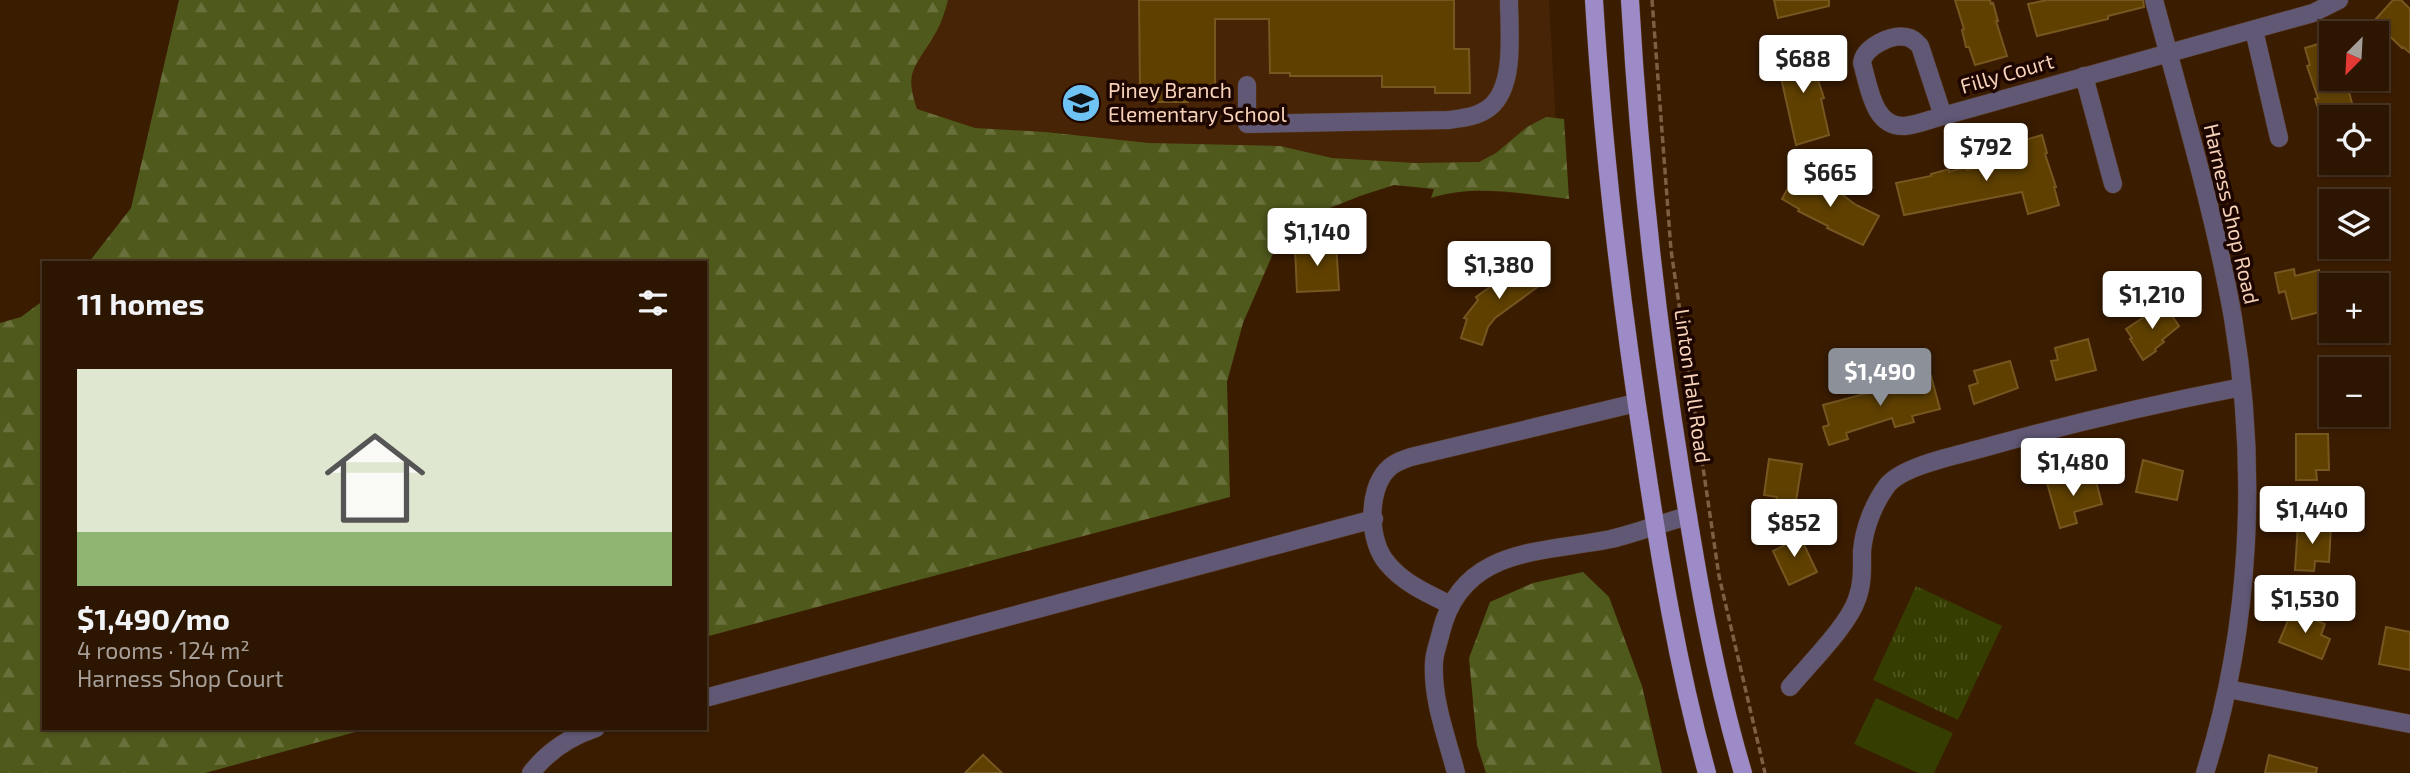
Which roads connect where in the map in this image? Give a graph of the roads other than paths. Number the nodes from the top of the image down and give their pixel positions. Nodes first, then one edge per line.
1 (1509, 0) edge
2 (1594, 0) edge
3 (1630, 0) edge
4 (2154, 0) edge
5 (2339, 0) edge
6 (2254, 30) junction
7 (2168, 54) junction
8 (2084, 76) junction
9 (1247, 85) dead end
10 (1943, 116) junction
11 (2279, 138) dead end
12 (2113, 184) dead end
13 (2242, 387) junction
14 (1636, 403) junction
15 (1688, 516) junction
16 (1374, 519) junction
17 (1655, 526) junction
18 (1451, 604) junction
19 (1790, 688) dead end
20 (2228, 689) junction
21 (707, 697) edge
22 (2410, 724) edge
23 (590, 730) edge
24 (531, 773) edge
25 (1456, 773) edge
26 (1707, 773) edge
27 (1743, 773) edge
28 (2206, 773) edge

1 - 9 street
2 - 14 main road
3 - 15 main road, Linton Hall Road
4 - 7 street, Harness Shop Road
5 - 6 street, Filly Court
6 - 7 street, Filly Court
6 - 11 street
7 - 8 street, Filly Court
7 - 13 street, Harness Shop Road
8 - 10 street, Filly Court
8 - 12 street, Filly Court
10 - 10 street, Filly Court
13 - 19 street
13 - 20 street, Harness Shop Road
14 - 16 street
14 - 17 main road
15 - 17 street
15 - 27 main road, Linton Hall Road
16 - 18 street
16 - 21 street
17 - 18 street
17 - 26 main road
18 - 25 street
20 - 22 street
20 - 28 street, Harness Shop Road
23 - 24 street

